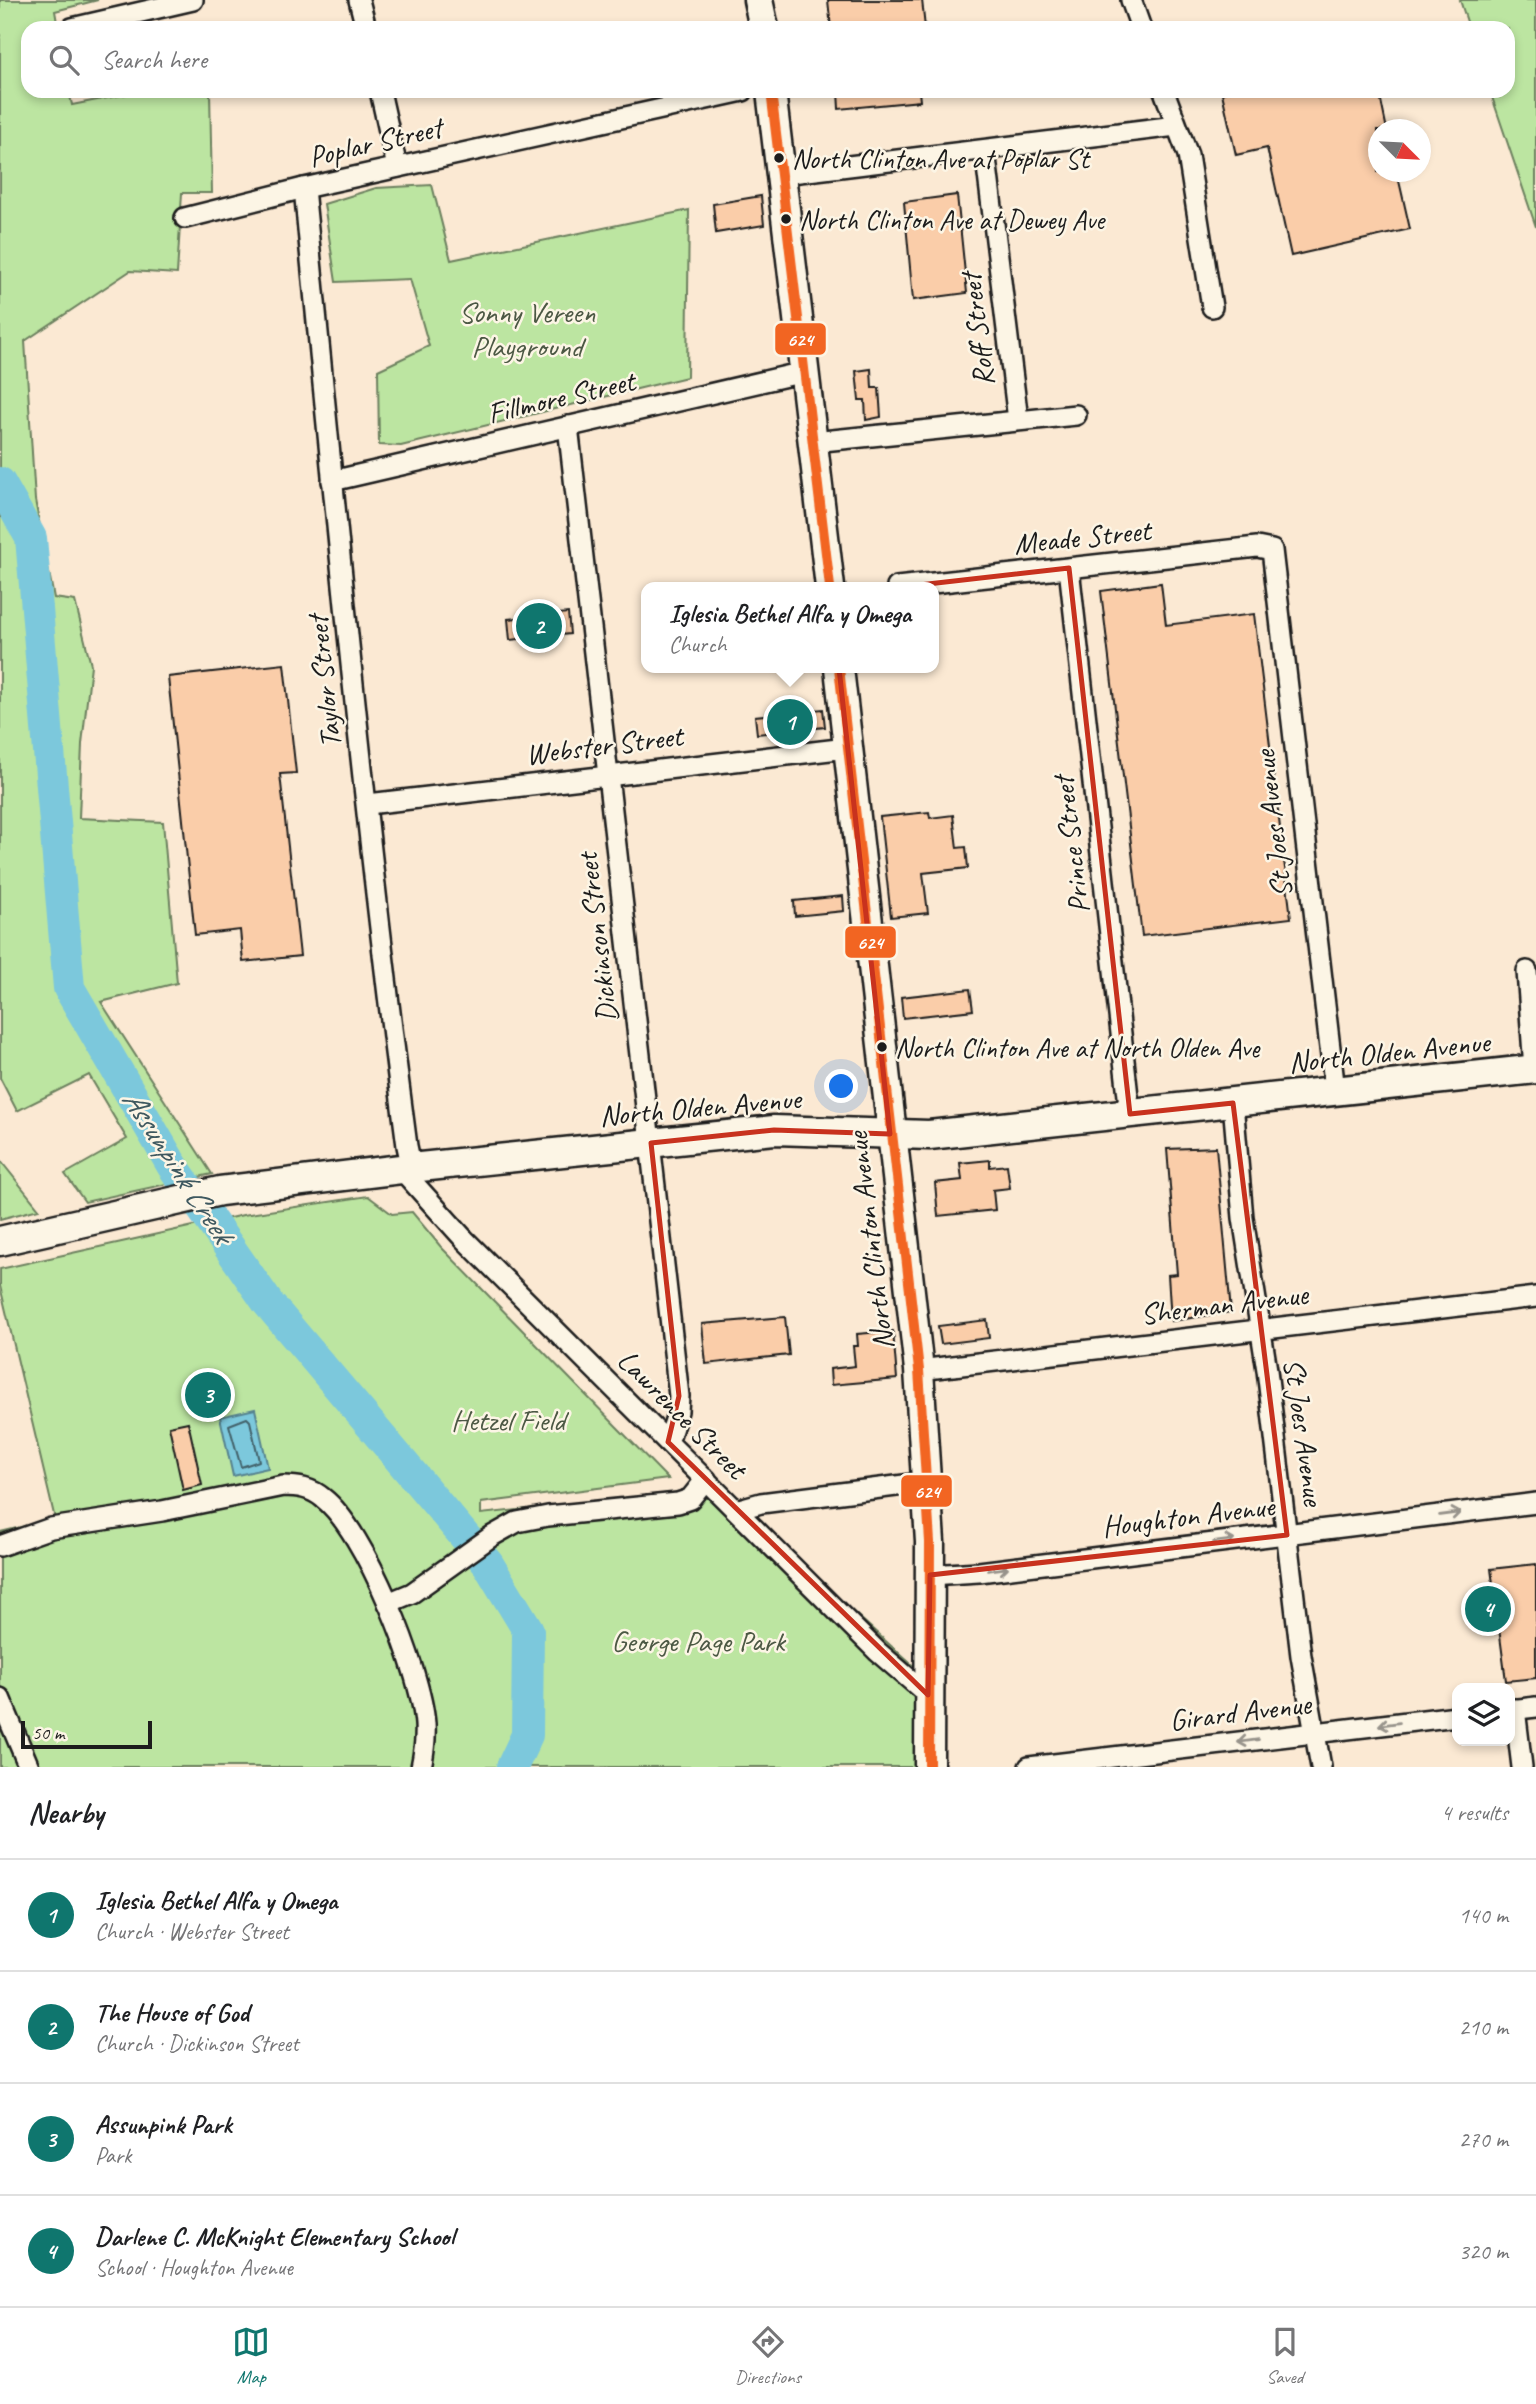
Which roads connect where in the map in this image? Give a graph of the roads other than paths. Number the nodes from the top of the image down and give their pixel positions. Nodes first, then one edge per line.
1 (193, 0) edge
2 (359, 0) edge
3 (758, 0) edge
4 (1131, 0) edge
5 (102, 21) edge
6 (364, 21) edge
7 (762, 21) edge
8 (1138, 21) edge
9 (382, 98) edge
10 (711, 98) edge
11 (772, 98) edge
12 (1166, 98) edge
13 (1176, 126) junction
14 (985, 150) junction
15 (397, 167) junction
16 (783, 174) junction
17 (304, 188) junction
18 (185, 218) dead end
19 (1212, 307) dead end
20 (804, 372) junction
21 (1076, 415) dead end
22 (1018, 420) junction
23 (568, 426) junction
24 (813, 442) junction
25 (332, 481) junction
26 (1272, 550) joint
27 (1069, 568) junction
28 (829, 582) edge
29 (939, 582) edge
30 (839, 673) edge
31 (847, 748) junction
32 (608, 775) junction
33 (368, 804) junction
34 (1527, 971) dead end
35 (1535, 1069) edge
36 (1335, 1091) junction
37 (1233, 1103) junction
38 (1130, 1114) junction
39 (890, 1134) junction
40 (651, 1143) junction
41 (406, 1169) junction
42 (0, 1241) edge
43 (1536, 1297) edge
44 (1259, 1329) junction
45 (919, 1370) junction
46 (668, 1442) junction
47 (706, 1479) junction
48 (928, 1482) junction
49 (1536, 1503) edge
50 (736, 1510) junction
51 (1287, 1535) junction
52 (0, 1546) edge
53 (930, 1575) junction
54 (388, 1603) junction
55 (928, 1695) junction
56 (0, 1698) edge
57 (1536, 1707) edge
58 (1515, 1710) edge
59 (1452, 1717) edge
60 (1515, 1727) edge
61 (1316, 1733) junction
62 (1116, 1762) edge
63 (29, 1767) edge
64 (421, 1767) edge
65 (929, 1767) edge
66 (1030, 1767) edge
67 (1321, 1767) edge
68 (1522, 1767) edge

1 - 5 street
2 - 6 street
3 - 7 street
4 - 8 street
9 - 15 street
10 - 15 street, Poplar Street
11 - 16 street
12 - 13 street
13 - 14 street
13 - 19 street
14 - 16 street
14 - 22 street, Roff Street
15 - 17 street, Poplar Street
16 - 20 street
17 - 18 street, Poplar Street
17 - 25 street, Taylor Street
20 - 23 street, Fillmore Street
20 - 24 street
21 - 22 street
22 - 24 street
23 - 25 street, Fillmore Street
23 - 32 street, Dickinson Street
24 - 28 street
25 - 33 street, Taylor Street
26 - 27 street, Meade Street
26 - 36 street, St Joes Avenue
27 - 29 street, Meade Street
27 - 38 street, Prince Street
30 - 31 street, North Clinton Avenue
31 - 32 street, Webster Street
31 - 39 street, North Clinton Avenue
32 - 33 street, Webster Street
32 - 40 street, Dickinson Street
33 - 41 street, Taylor Street
34 - 35 street
35 - 36 street, North Olden Avenue
36 - 37 street, North Olden Avenue
37 - 38 street, North Olden Avenue
37 - 44 street, St Joes Avenue
38 - 39 street, North Olden Avenue
39 - 40 street, North Olden Avenue
39 - 45 street, North Clinton Avenue
40 - 41 street, North Olden Avenue
40 - 46 street, Dickinson Street
41 - 42 street, North Olden Avenue
41 - 46 street, Lawrence Street
43 - 44 street, Sherman Avenue
44 - 45 street, Sherman Avenue
44 - 51 street, St Joes Avenue
45 - 48 street, North Clinton Avenue
46 - 47 street, Lawrence Street
47 - 50 street, Lawrence Street
47 - 54 street
48 - 50 street
48 - 53 street, North Clinton Avenue
51 -> 49 street, Houghton Avenue
50 - 55 street, Lawrence Street
53 -> 51 street, Houghton Avenue
51 - 61 street, St Joes Avenue
52 - 54 street
53 - 55 street, North Clinton Avenue
54 - 64 street
55 - 65 street, North Clinton Avenue
56 - 63 street
57 - 58 street
59 -> 61 street, Girard Avenue
60 - 68 street
61 -> 62 street, Girard Avenue
61 - 67 street, St Joes Avenue
62 - 66 street, Girard Avenue

